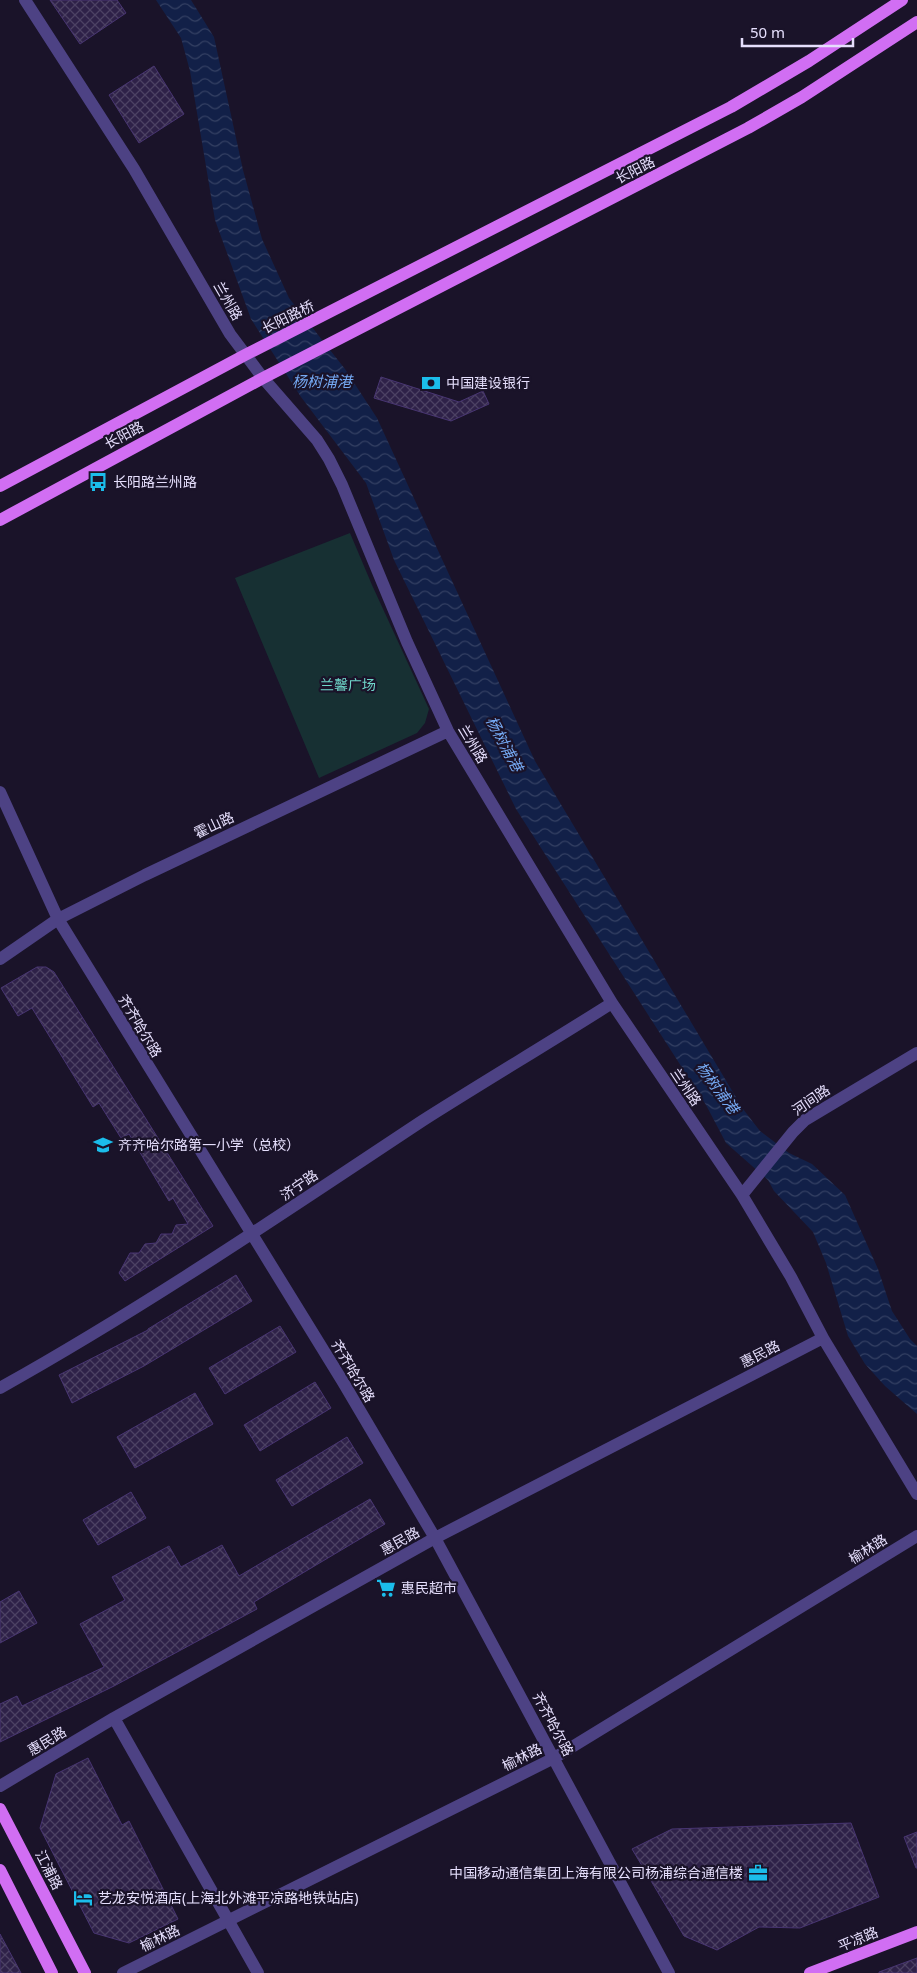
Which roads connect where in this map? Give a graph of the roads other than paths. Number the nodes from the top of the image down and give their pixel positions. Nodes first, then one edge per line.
1 (25, 0) edge
2 (902, 0) edge
3 (917, 22) edge
4 (344, 306) joint
5 (245, 355) junction
6 (263, 378) junction
7 (0, 486) edge
8 (0, 520) edge
9 (448, 731) junction
10 (0, 792) edge
11 (58, 919) junction
12 (0, 959) edge
13 (612, 1003) junction
14 (917, 1053) edge
15 (742, 1195) junction
16 (251, 1236) junction
17 (823, 1338) junction
18 (0, 1388) edge
19 (917, 1494) edge
20 (917, 1536) edge
21 (435, 1538) junction
22 (114, 1718) junction
23 (554, 1758) junction
24 (0, 1786) edge
25 (0, 1809) edge
26 (0, 1870) edge
27 (229, 1920) junction
28 (917, 1932) edge
29 (52, 1973) edge
30 (85, 1973) edge
31 (123, 1973) edge
32 (258, 1973) edge
33 (669, 1973) edge
34 (810, 1973) edge

1 - 5 street, 兰州路
2 - 4 main road, 长阳路
3 - 6 main road, 长阳路
4 - 5 main road, 长阳路桥
5 - 6 street, 兰州路
5 - 7 main road, 长阳路
6 - 8 main road, 长阳路
6 - 9 street, 兰州路
9 - 11 street, 霍山路
9 - 13 street, 兰州路
10 - 11 street, 齐齐哈尔路
11 - 12 street, 霍山路
11 - 16 street, 齐齐哈尔路
13 - 15 street, 兰州路
13 - 16 street, 济宁路
14 - 15 street, 河间路
15 - 17 street, 兰州路
16 - 18 street, 济宁路
16 - 21 street, 齐齐哈尔路
17 - 19 street, 兰州路
17 - 21 street, 惠民路
20 - 23 street, 榆林路
21 - 22 street, 惠民路
21 - 23 street, 齐齐哈尔路
22 - 24 street, 惠民路
22 - 27 street
23 - 27 street, 榆林路
23 - 33 street, 齐齐哈尔路
25 - 30 main road, 江浦路
26 - 29 main road
27 - 31 street, 榆林路
27 - 32 street
28 - 34 main road, 平凉路

